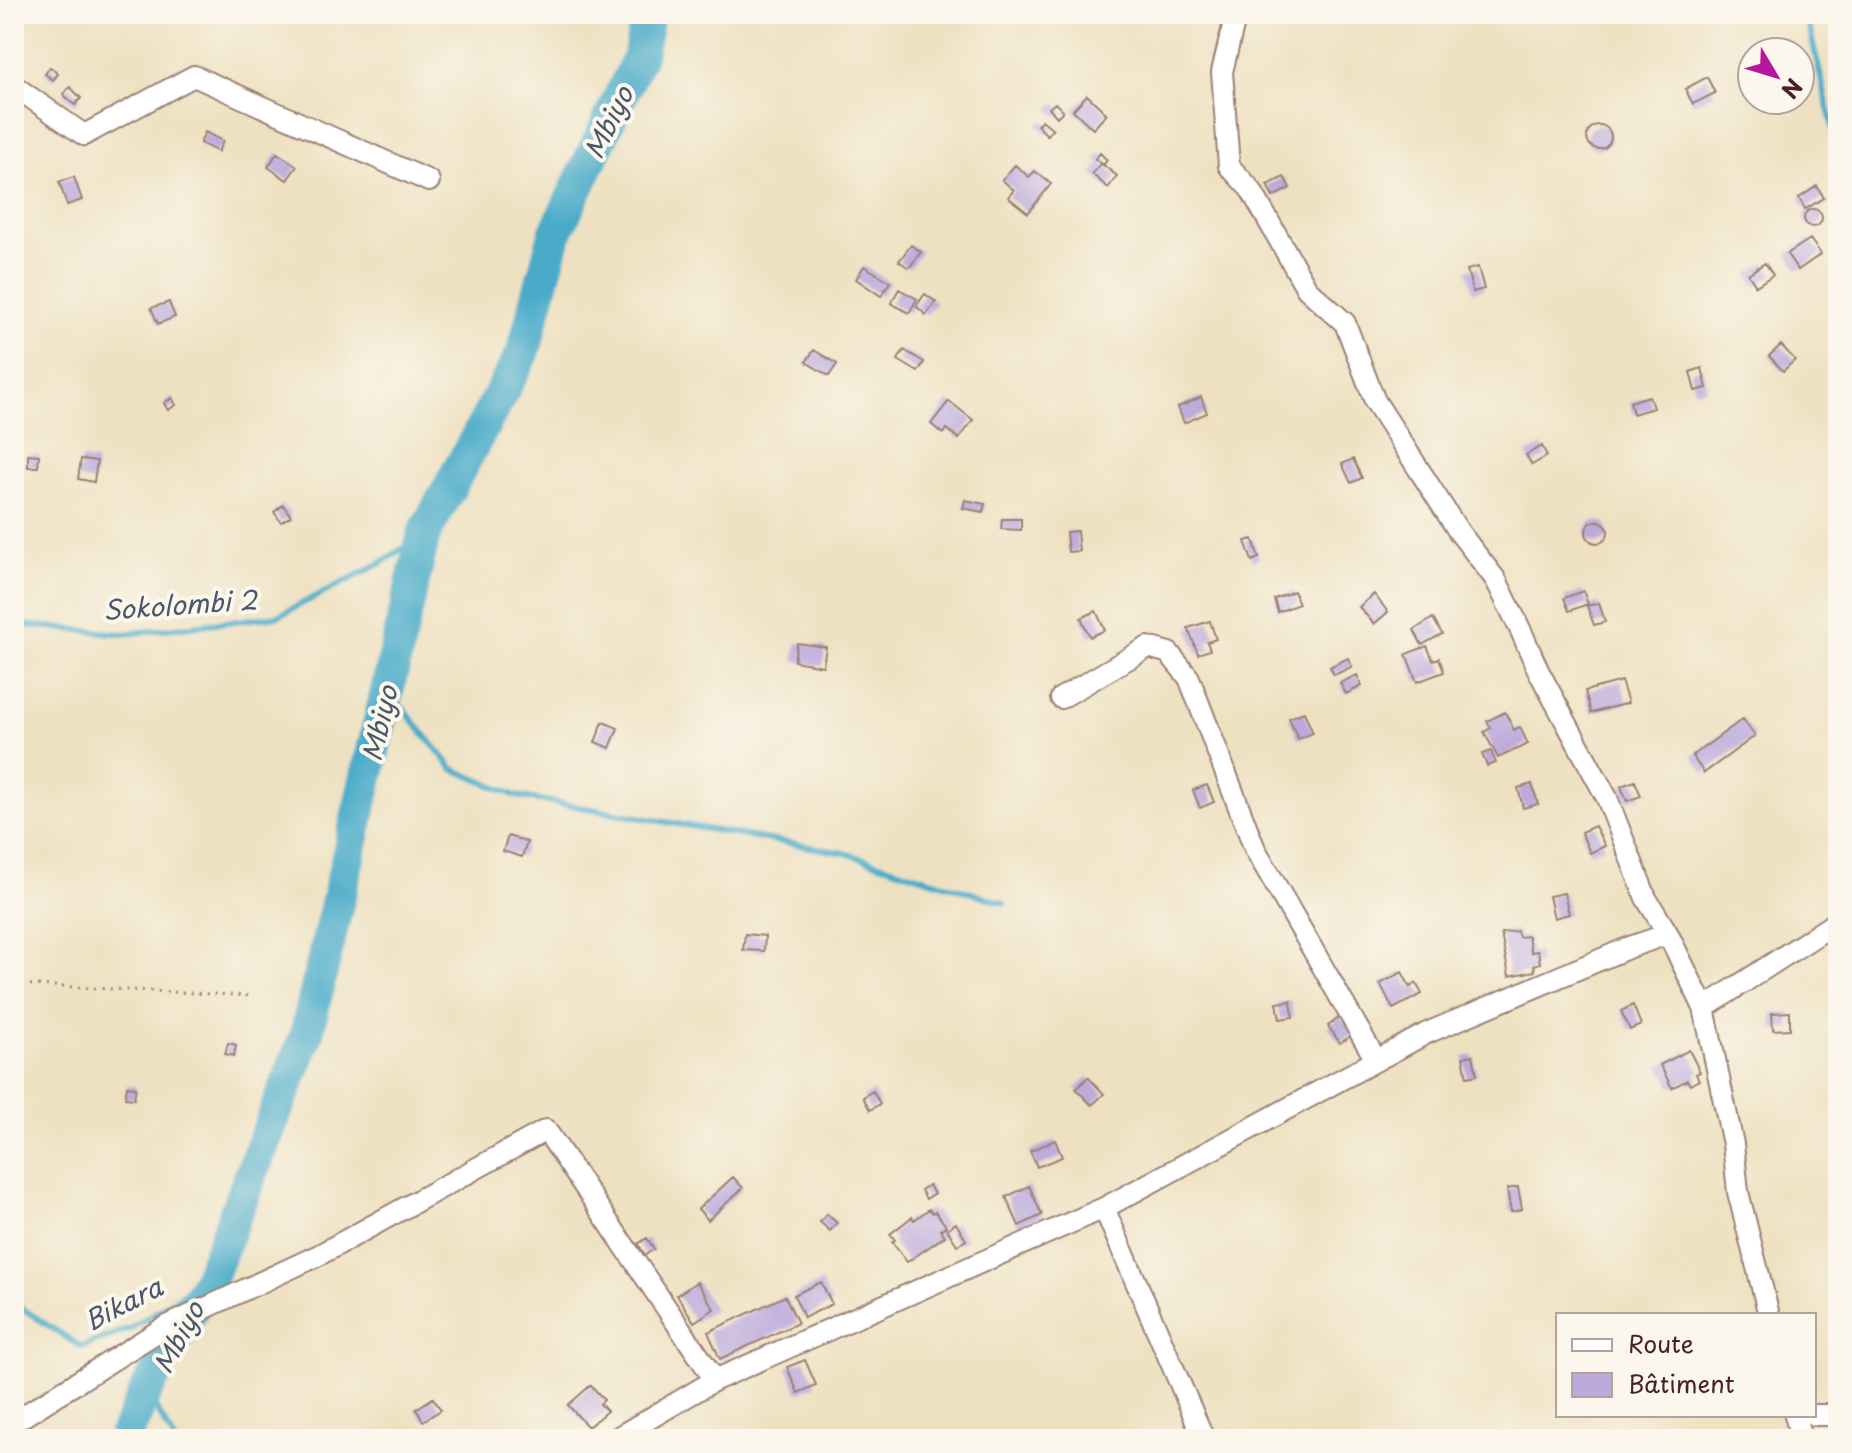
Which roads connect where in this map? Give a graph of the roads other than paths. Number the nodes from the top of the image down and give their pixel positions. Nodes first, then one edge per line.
1 (1236, 14) edge
2 (14, 86) edge
3 (429, 181) dead end
4 (1061, 698) dead end
5 (1838, 921) edge
6 (1668, 934) junction
7 (1704, 1008) junction
8 (1376, 1060) junction
9 (1104, 1208) junction
10 (1768, 1313) edge
11 (715, 1380) junction
12 (1816, 1415) edge
13 (1838, 1415) edge
14 (1796, 1417) edge
15 (14, 1422) edge
16 (615, 1439) edge
17 (1204, 1439) edge
18 (1801, 1439) edge

1 - 6 street
2 - 3 street
4 - 8 street
5 - 7 street
6 - 7 street
6 - 8 street
7 - 10 street
8 - 9 street
9 - 11 street
9 - 17 street
11 - 15 street
11 - 16 street
12 - 13 street
14 - 18 street

